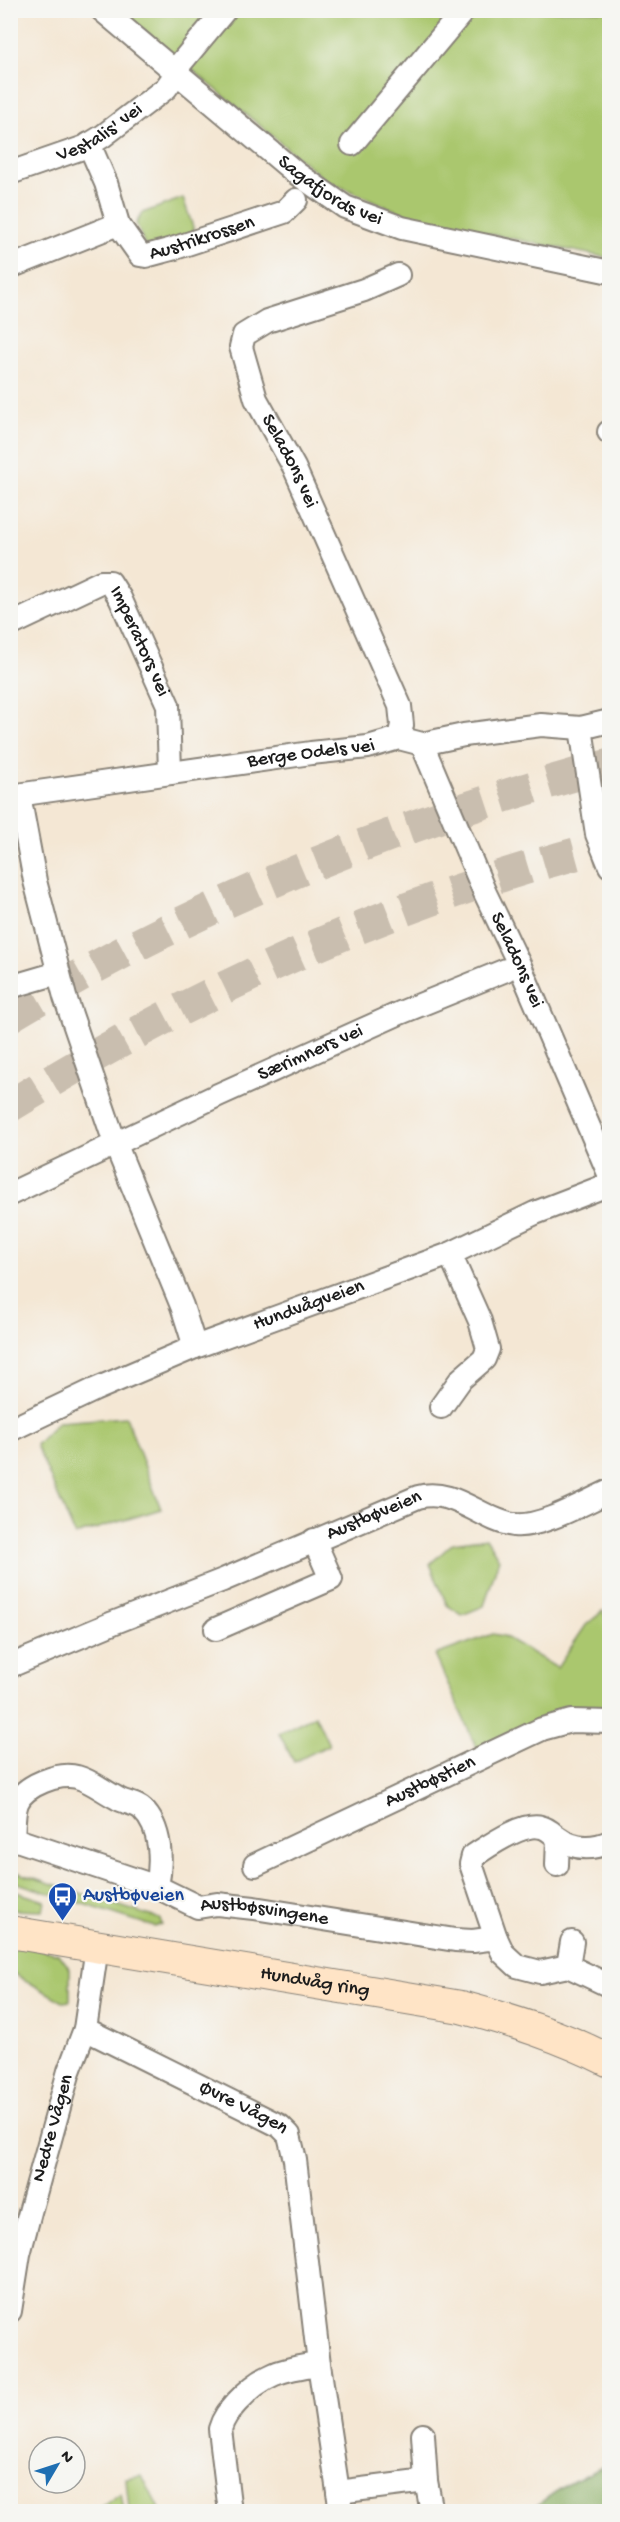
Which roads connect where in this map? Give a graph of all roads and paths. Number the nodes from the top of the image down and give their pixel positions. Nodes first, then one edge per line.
1 (102, 10) edge
2 (225, 10) edge
3 (464, 10) edge
4 (176, 74) junction
5 (89, 144) junction
6 (352, 144) dead end
7 (10, 173) edge
8 (296, 200) dead end
9 (118, 224) junction
10 (10, 267) edge
11 (389, 272) dead end
12 (609, 272) edge
13 (10, 625) edge
14 (609, 721) edge
15 (581, 728) junction
16 (399, 738) junction
17 (422, 744) junction
18 (170, 773) junction
19 (15, 796) edge
20 (609, 866) edge
21 (506, 970) dead end
22 (58, 973) junction
23 (10, 987) edge
24 (115, 1143) junction
25 (609, 1176) edge
26 (609, 1184) edge
27 (10, 1194) edge
28 (450, 1254) junction
29 (195, 1347) junction
30 (441, 1407) dead end
31 (10, 1430) edge
32 (609, 1491) edge
33 (314, 1540) junction
34 (216, 1629) dead end
35 (10, 1666) edge
36 (609, 1722) edge
37 (558, 1838) junction
38 (12, 1840) edge
39 (609, 1842) edge
40 (255, 1864) dead end
41 (557, 1864) dead end
42 (158, 1887) junction
43 (10, 1932) edge
44 (496, 1938) junction
45 (572, 1942) dead end
46 (97, 1947) junction
47 (568, 1966) junction
48 (609, 1986) edge
49 (85, 2029) junction
50 (609, 2061) edge
51 (10, 2311) edge
52 (319, 2364) junction
53 (423, 2434) dead end
54 (426, 2481) junction
55 (339, 2502) edge
56 (230, 2511) edge
57 (432, 2511) edge

1 - 4 street, Sagafjords vei
2 - 4 street, Vestalis' vei
3 - 6 street
4 - 5 street, Vestalis' vei
4 - 12 street, Sagafjords vei
5 - 7 street, Vestalis' vei
5 - 9 street, Austrikrossen
8 - 9 street, Austrikrossen
9 - 10 street
11 - 16 street, Seladons vei
13 - 18 street, Imperators vei
14 - 15 street, Berge Odels vei
15 - 17 street, Berge Odels vei
15 - 20 street
16 - 17 street, Berge Odels vei
16 - 18 street, Berge Odels vei
17 - 25 street, Seladons vei
18 - 19 street, Berge Odels vei
19 - 22 street
21 - 24 street, Særimners vei
22 - 23 street
22 - 24 street
24 - 27 street, Særimners vei
24 - 29 street
26 - 28 street, Hundvågveien
28 - 29 street, Hundvågveien
28 - 30 street
29 - 31 street, Hundvågveien
32 - 33 street, Austbøveien
33 - 34 street
33 - 35 street, Austbøveien
36 - 40 street, Austbøstien
37 - 39 street
37 - 41 street
37 - 44 street
38 - 42 street, Austbøsvingene
38 - 42 street
42 - 44 street, Austbøsvingene
43 - 46 main road, Hundvåg ring
44 - 47 street
45 - 47 street
46 - 49 street, Nedre Vågen
46 - 50 main road, Hundvåg ring
47 - 48 street
49 - 51 street, Nedre Vågen
49 - 52 street, Øvre Vågen
52 - 55 street, Øvre Vågen
52 - 56 street
53 - 54 street
54 - 55 street
54 - 57 street

